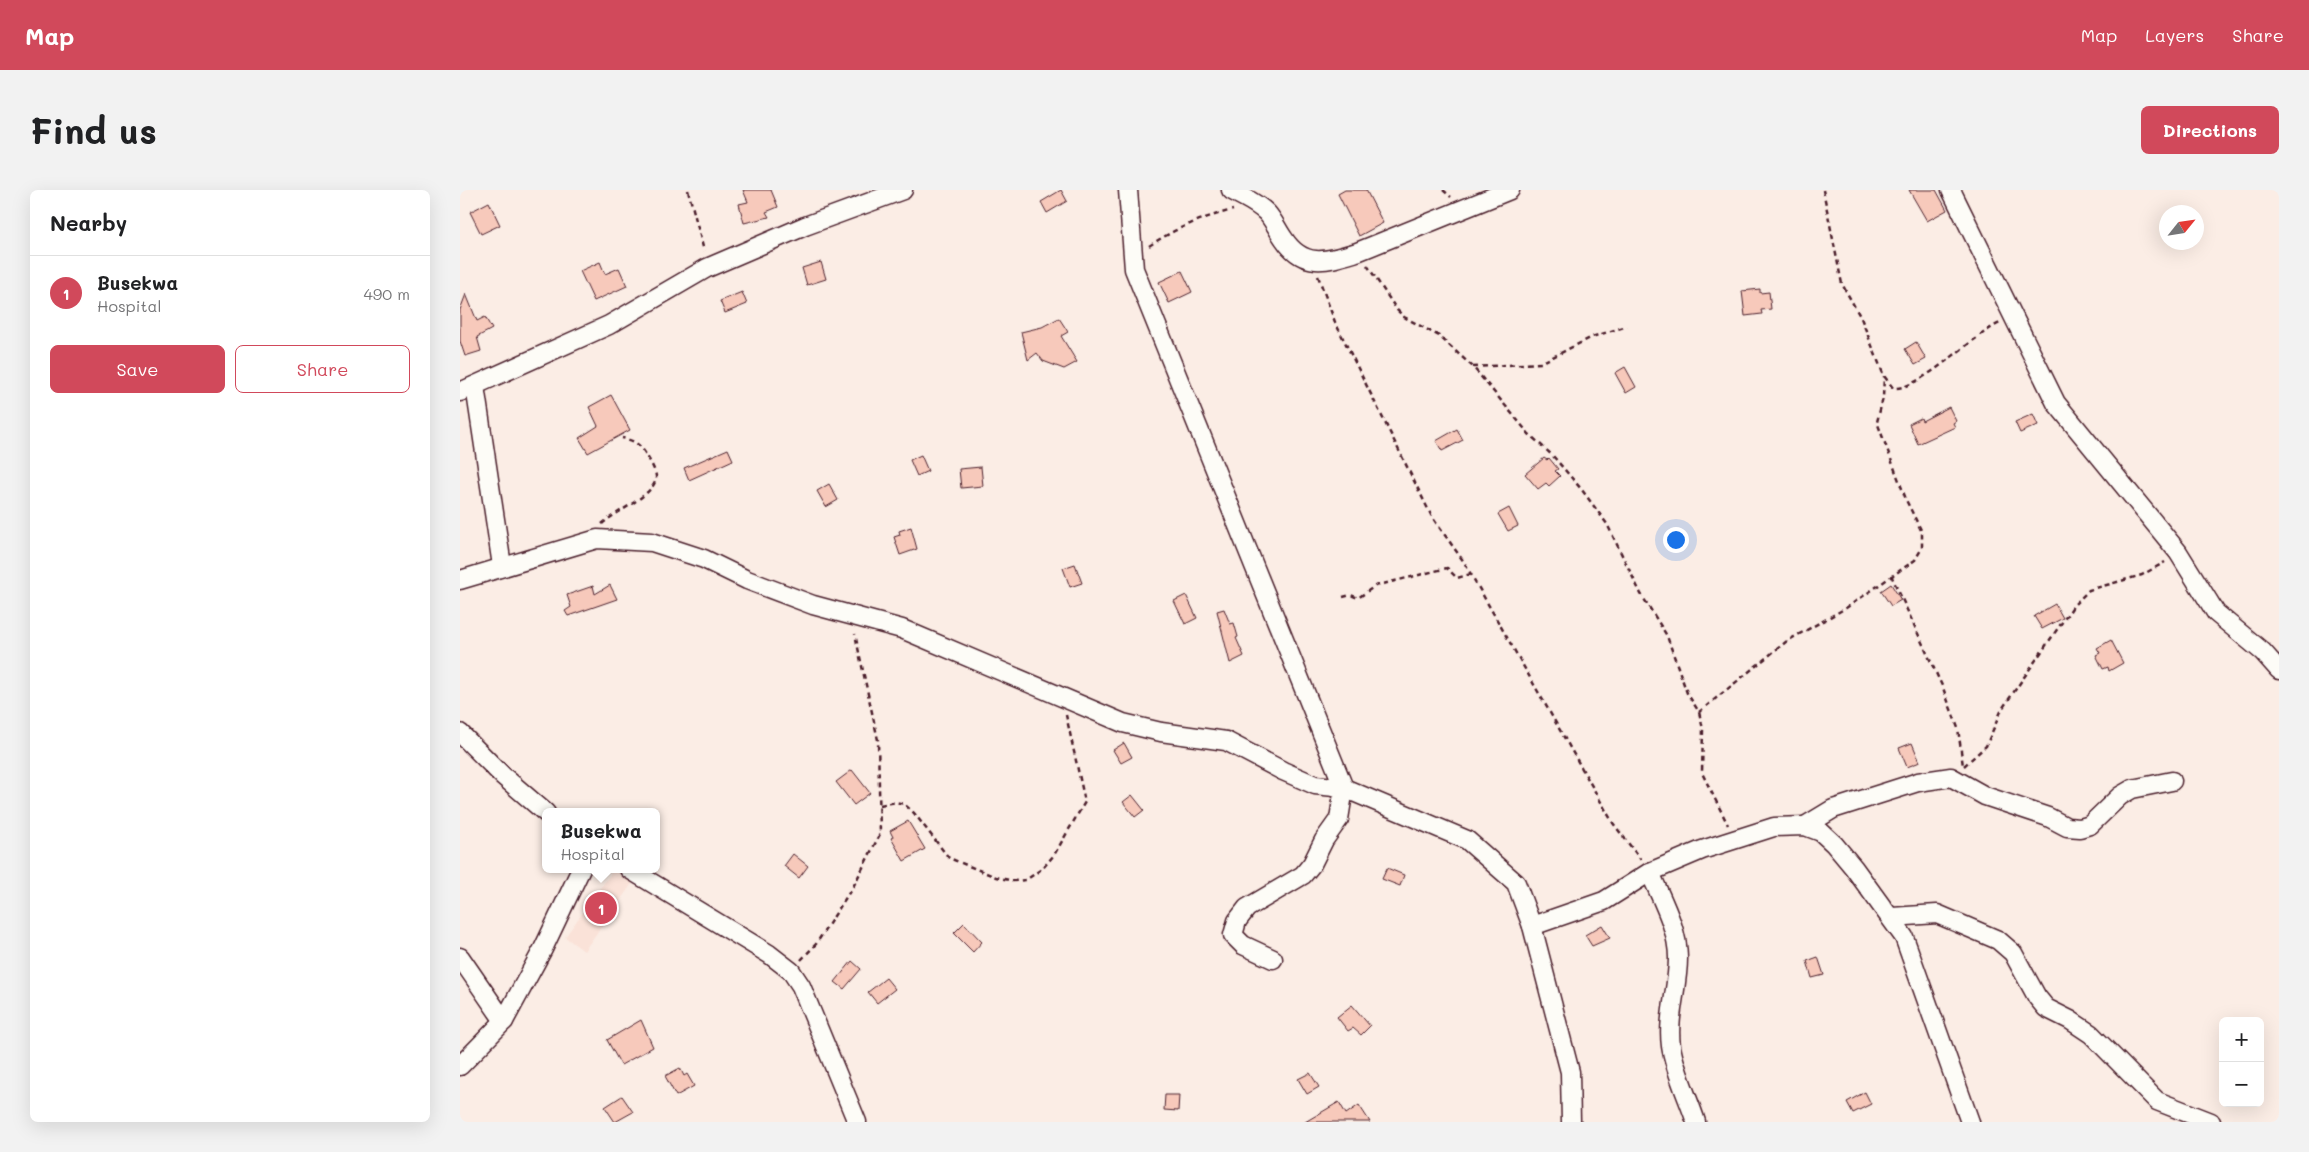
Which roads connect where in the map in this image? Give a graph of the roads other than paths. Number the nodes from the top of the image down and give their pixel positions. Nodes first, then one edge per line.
1 (903, 190) edge
2 (1128, 190) edge
3 (1231, 190) edge
4 (1510, 190) edge
5 (1951, 190) edge
6 (467, 389) edge
7 (502, 566) junction
8 (460, 580) edge
9 (2279, 670) edge
10 (460, 733) edge
11 (2172, 781) dead end
12 (1344, 788) junction
13 (542, 809) edge
14 (1805, 826) junction
15 (1650, 872) junction
16 (579, 873) edge
17 (635, 873) edge
18 (1892, 917) junction
19 (1532, 926) junction
20 (460, 957) edge
21 (1274, 959) dead end
22 (504, 1021) junction
23 (460, 1066) edge
24 (857, 1122) edge
25 (1571, 1122) edge
26 (1696, 1122) edge
27 (1970, 1122) edge
28 (2211, 1122) edge

1 - 6 street
2 - 12 street
3 - 4 street
5 - 9 street
6 - 7 street
7 - 8 street
7 - 12 street
10 - 13 street
11 - 14 street
12 - 19 street
12 - 21 street
14 - 15 street
14 - 18 street
15 - 19 street
15 - 26 street
16 - 22 street
17 - 24 street
18 - 27 street
18 - 28 street
19 - 25 street
20 - 22 street
22 - 23 street

